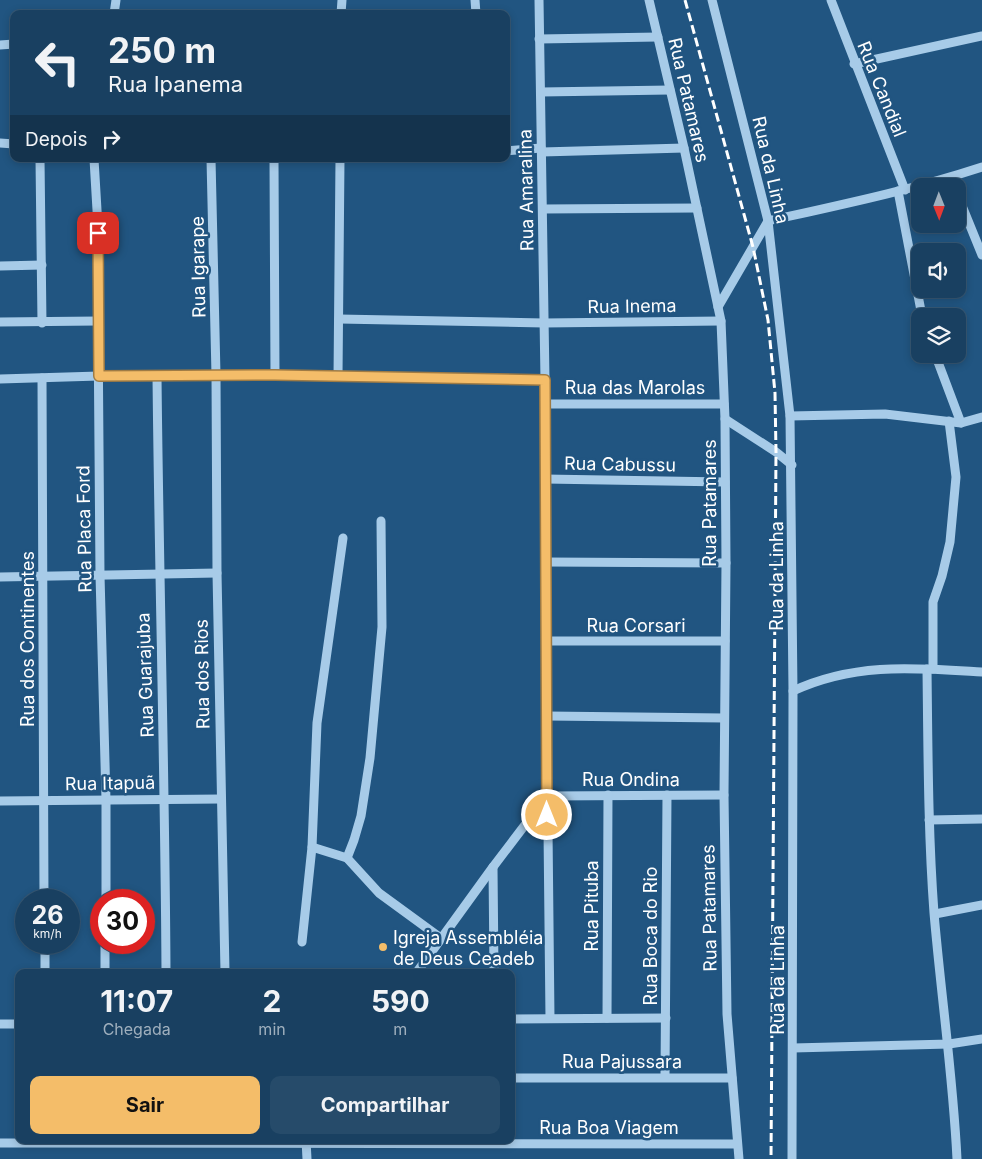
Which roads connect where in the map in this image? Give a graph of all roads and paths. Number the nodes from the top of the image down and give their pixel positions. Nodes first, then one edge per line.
1 (539, 0) edge
2 (649, 0) edge
3 (712, 0) edge
4 (831, 0) edge
5 (982, 36) edge
6 (658, 37) junction
7 (539, 39) junction
8 (854, 64) junction
9 (670, 90) junction
10 (541, 92) junction
11 (684, 148) junction
12 (541, 150) junction
13 (510, 151) edge
14 (40, 162) edge
15 (94, 162) edge
16 (212, 162) edge
17 (274, 162) edge
18 (340, 162) edge
19 (982, 167) edge
20 (959, 178) edge
21 (911, 188) edge
22 (901, 190) junction
23 (697, 208) junction
24 (543, 209) junction
25 (966, 216) edge
26 (768, 221) junction
27 (982, 255) edge
28 (42, 265) junction
29 (0, 266) edge
30 (718, 307) junction
31 (921, 308) edge
32 (339, 319) junction
33 (98, 321) junction
34 (721, 321) junction
35 (0, 322) edge
36 (42, 322) junction
37 (544, 323) junction
38 (938, 363) edge
39 (216, 375) junction
40 (275, 375) junction
41 (99, 376) junction
42 (157, 376) junction
43 (338, 377) junction
44 (42, 378) junction
45 (0, 379) edge
46 (545, 380) junction
47 (545, 404) junction
48 (724, 404) junction
49 (790, 416) junction
50 (982, 417) edge
51 (725, 419) junction
52 (949, 422) junction
53 (961, 423) junction
54 (792, 465) junction
55 (545, 479) junction
56 (725, 482) junction
57 (381, 521) dead end
58 (343, 538) dead end
59 (546, 562) junction
60 (726, 563) junction
61 (217, 573) junction
62 (159, 574) junction
63 (100, 575) junction
64 (43, 576) junction
65 (0, 577) edge
66 (546, 641) junction
67 (725, 641) junction
68 (930, 669) junction
69 (982, 672) edge
70 (793, 691) junction
71 (547, 716) junction
72 (724, 718) junction
73 (608, 795) junction
74 (667, 795) junction
75 (724, 795) junction
76 (547, 796) junction
77 (221, 798) junction
78 (165, 799) junction
79 (44, 800) junction
80 (106, 800) junction
81 (0, 801) edge
82 (982, 819) edge
83 (929, 820) junction
84 (312, 847) junction
85 (347, 858) junction
86 (493, 867) junction
87 (44, 889) edge
88 (106, 889) edge
89 (982, 905) edge
90 (934, 914) junction
91 (442, 939) junction
92 (302, 942) dead end
93 (45, 954) edge
94 (105, 954) edge
95 (45, 969) edge
96 (105, 969) edge
97 (166, 969) edge
98 (225, 969) edge
99 (419, 969) edge
100 (494, 969) edge
101 (550, 1018) junction
102 (607, 1018) junction
103 (666, 1018) junction
104 (515, 1019) edge
105 (0, 1024) edge
106 (15, 1024) edge
107 (982, 1039) edge
108 (949, 1044) junction
109 (793, 1048) junction
110 (665, 1076) junction
111 (515, 1078) edge
112 (732, 1078) junction
113 (0, 1143) edge
114 (15, 1143) edge
115 (515, 1143) edge
116 (306, 1144) edge
117 (737, 1144) junction
118 (306, 1159) edge
119 (739, 1159) edge
120 (792, 1159) edge
121 (957, 1159) edge

1 - 7 street, Rua Amaralina
2 - 6 street, Rua Patamares
3 - 26 street, Rua da Linha
4 - 8 street, Rua Candial
5 - 8 street
6 - 7 street
6 - 9 street, Rua Patamares
7 - 10 street, Rua Amaralina
8 - 22 street, Rua Candial
9 - 10 street
9 - 11 street, Rua Patamares
10 - 12 street, Rua Amaralina
11 - 12 street
11 - 23 street, Rua Patamares
12 - 13 street
12 - 24 street, Rua Amaralina
14 - 28 street
15 - 33 street, Rua Placa Ford
16 - 39 street, Rua Igarape
17 - 40 street
18 - 32 street
19 - 20 street
21 - 22 street
22 - 26 street
22 - 31 street, Rua Candial
23 - 24 street
23 - 30 street, Rua Patamares
24 - 37 street, Rua Amaralina
25 - 27 street
26 - 30 street
26 - 49 street, Rua da Linha
28 - 29 street
28 - 36 street
30 - 34 street, Rua Patamares
32 - 37 street, Rua Inema
32 - 43 street
33 - 36 street
33 - 41 street, Rua Placa Ford
34 - 37 street, Rua Inema
34 - 48 street, Rua Patamares
35 - 36 street
37 - 46 street, Rua Amaralina
38 - 53 street
39 - 40 street
39 - 42 street
39 - 61 street, Rua dos Rios
40 - 43 street
41 - 42 street
41 - 44 street
41 - 63 street, Rua Placa Ford
42 - 62 street, Rua Guarajuba
43 - 46 street
44 - 45 street
44 - 64 street, Rua dos Continentes
46 - 47 street, Rua Amaralina
47 - 48 street, Rua das Marolas
47 - 55 street, Rua Amaralina
48 - 51 street, Rua Patamares
49 - 52 street
49 - 54 street, Rua da Linha
50 - 53 street
51 - 54 street
51 - 56 street, Rua Patamares
52 - 53 street
52 - 68 street
54 - 70 street, Rua da Linha
55 - 56 street, Rua Cabussu
55 - 59 street, Rua Amaralina
56 - 60 street, Rua Patamares
57 - 85 street
58 - 84 street
59 - 60 street
59 - 66 street, Rua Amaralina
60 - 67 street, Rua Patamares
61 - 62 street
61 - 77 street, Rua dos Rios
62 - 63 street
62 - 78 street, Rua Guarajuba
63 - 64 street
63 - 80 street, Rua Placa Ford
64 - 65 street
64 - 79 street, Rua dos Continentes
66 - 67 street, Rua Corsari
66 - 71 street, Rua Amaralina
67 - 72 street, Rua Patamares
68 - 69 street
68 - 70 street
68 - 83 street
70 - 109 street, Rua da Linha
71 - 72 street
71 - 76 street, Rua Amaralina
72 - 75 street, Rua Patamares
73 - 74 street, Rua Ondina
73 - 76 street, Rua Ondina
73 - 102 street, Rua Pituba
74 - 75 street, Rua Ondina
74 - 103 street, Rua Boca do Rio
75 - 112 street, Rua Patamares
76 - 86 street
76 - 101 street, Rua Amaralina
77 - 78 street, Rua Itapuã
77 - 98 street, Rua dos Rios
78 - 80 street, Rua Itapuã
78 - 97 street, Rua Guarajuba
79 - 80 street, Rua Itapuã
79 - 81 street, Rua Itapuã
79 - 87 street, Rua dos Continentes
80 - 88 street, Rua Placa Ford
82 - 83 street
83 - 90 street
84 - 85 street
84 - 92 street
85 - 91 street
86 - 91 street
86 - 100 street
89 - 90 street
90 - 108 street
91 - 99 street
93 - 95 street
94 - 96 street
101 - 102 street
101 - 104 street
102 - 103 street
103 - 110 street, Rua Boca do Rio
105 - 106 street
107 - 108 street
108 - 109 street
108 - 121 street
109 - 120 street, Rua da Linha
110 - 111 street, Rua Pajussara
110 - 112 street, Rua Pajussara
112 - 117 street, Rua Patamares
113 - 114 street, Rua Boa Viagem
115 - 117 street, Rua Boa Viagem
116 - 118 street
117 - 119 street, Rua Patamares

